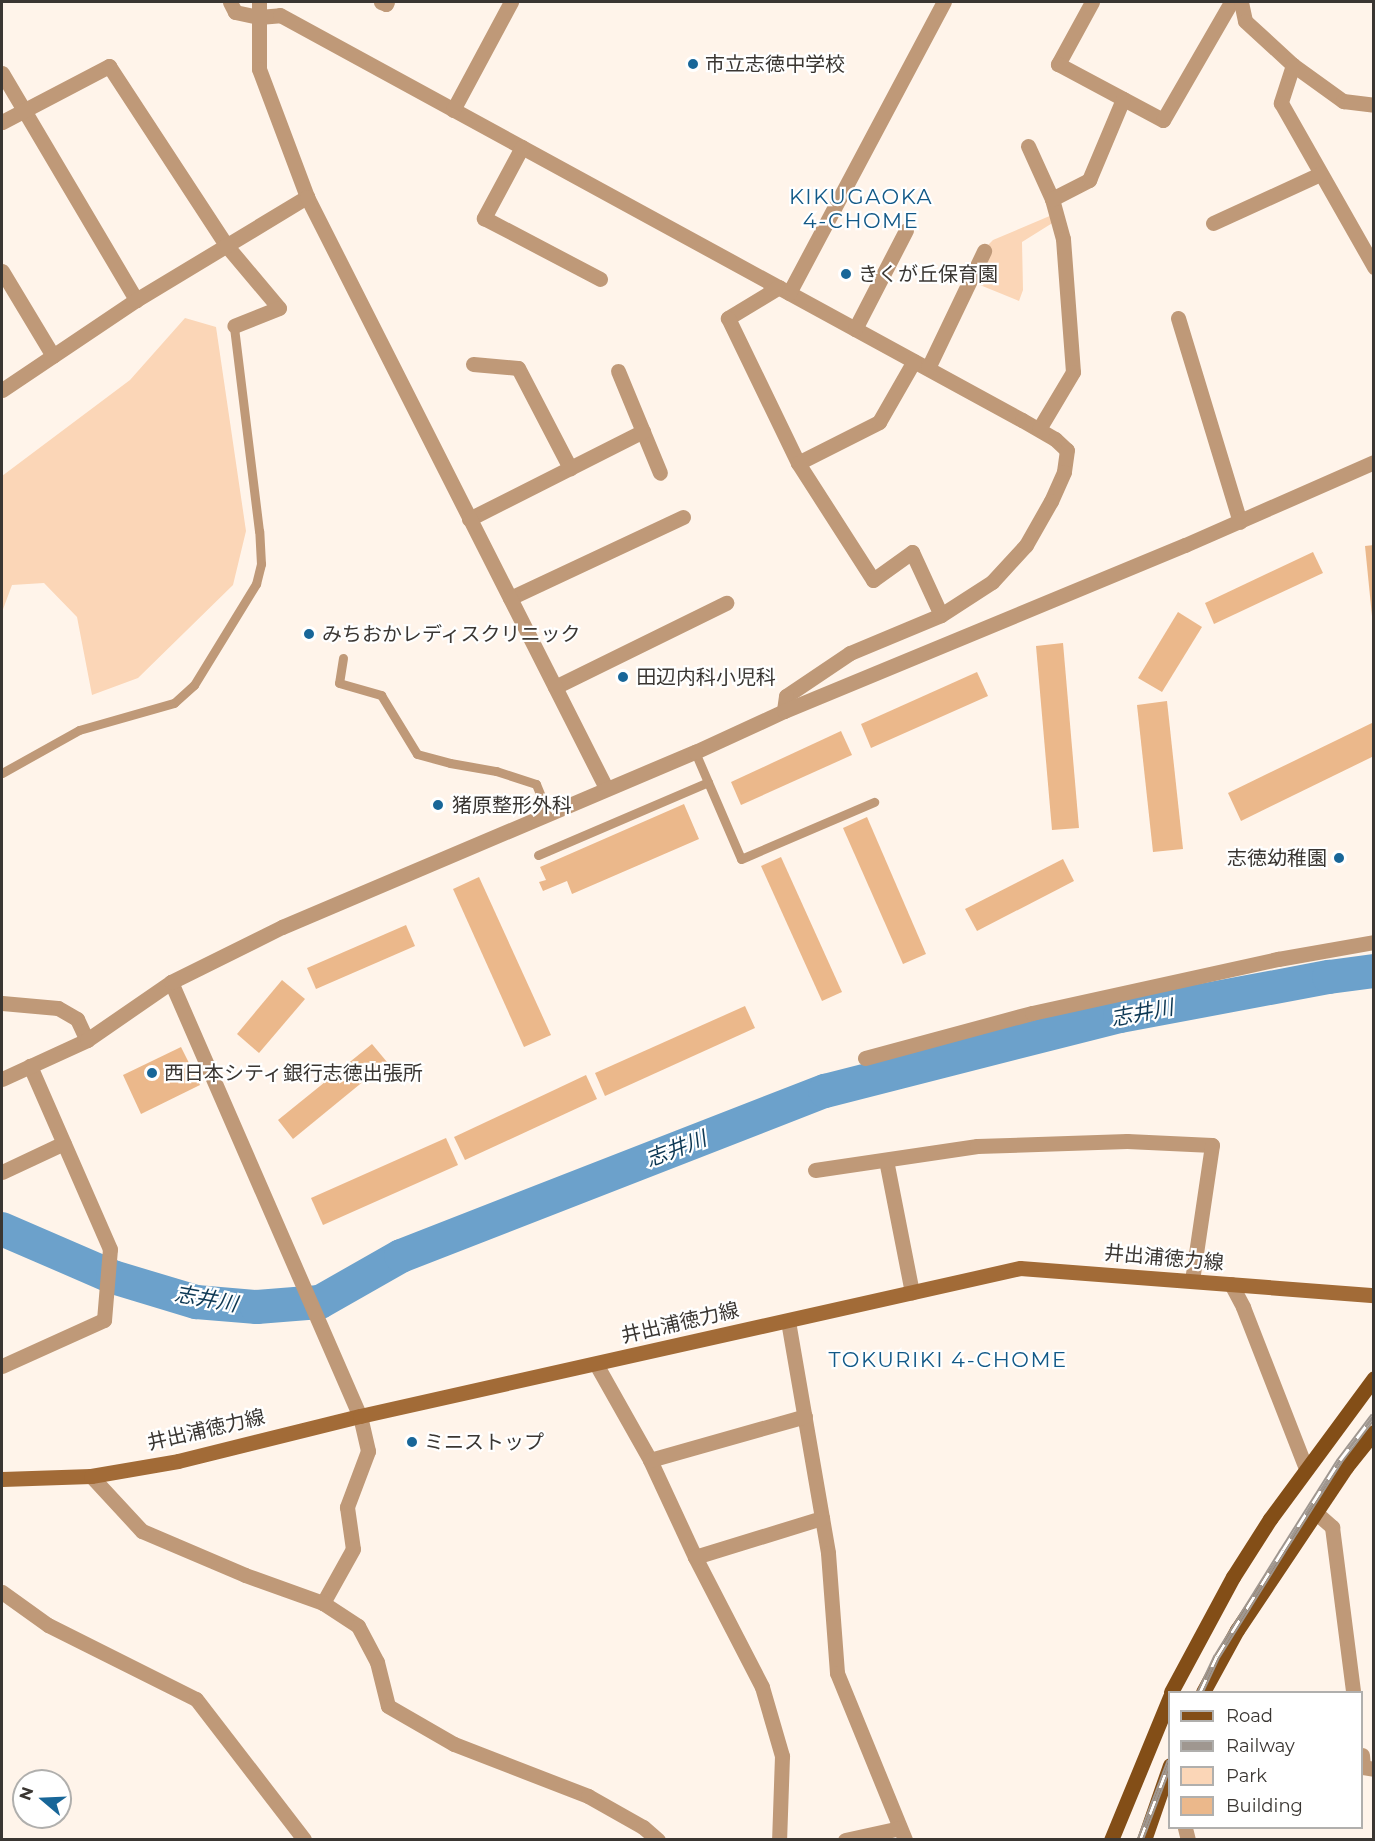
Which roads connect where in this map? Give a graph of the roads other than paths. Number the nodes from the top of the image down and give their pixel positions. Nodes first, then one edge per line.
1 (230, 2) edge
2 (381, 2) edge
3 (387, 2) edge
4 (511, 2) edge
5 (944, 2) edge
6 (1092, 2) edge
7 (1231, 2) edge
8 (1241, 2) edge
9 (259, 9) edge
10 (1293, 65) junction
11 (2, 73) edge
12 (1123, 99) junction
13 (1374, 105) edge
14 (24, 109) junction
15 (453, 110) junction
16 (2, 122) edge
17 (1028, 146) dead end
18 (522, 147) junction
19 (1320, 174) junction
20 (307, 197) junction
21 (1052, 199) junction
22 (1214, 223) dead end
23 (906, 230) dead end
24 (226, 245) junction
25 (984, 251) dead end
26 (1374, 267) edge
27 (2, 271) edge
28 (600, 279) dead end
29 (784, 290) junction
30 (136, 300) junction
31 (1178, 318) dead end
32 (234, 326) joint
33 (855, 329) junction
34 (53, 356) junction
35 (914, 361) junction
36 (473, 364) dead end
37 (928, 368) junction
38 (618, 371) dead end
39 (2, 390) edge
40 (1039, 429) junction
41 (643, 431) junction
42 (1374, 462) edge
43 (798, 463) junction
44 (570, 468) junction
45 (660, 473) dead end
46 (683, 517) dead end
47 (470, 519) junction
48 (1240, 522) junction
49 (510, 598) junction
50 (726, 603) dead end
51 (941, 615) junction
52 (343, 658) dead end
53 (555, 687) junction
54 (784, 711) junction
55 (695, 752) junction
56 (2, 773) edge
57 (708, 782) junction
58 (606, 788) junction
59 (874, 802) dead end
60 (548, 813) junction
61 (538, 855) dead end
62 (1374, 942) edge
63 (171, 982) junction
64 (2, 1003) edge
65 (87, 1040) junction
66 (865, 1058) dead end
67 (30, 1066) junction
68 (2, 1079) edge
69 (64, 1143) junction
70 (886, 1160) junction
71 (814, 1170) dead end
72 (2, 1172) edge
73 (1192, 1281) junction
74 (1231, 1284) junction
75 (912, 1292) junction
76 (1374, 1295) edge
77 (788, 1321) junction
78 (596, 1364) junction
79 (2, 1366) edge
80 (1374, 1378) edge
81 (360, 1416) junction
82 (805, 1416) junction
83 (1374, 1432) edge
84 (650, 1460) junction
85 (1306, 1469) junction
86 (91, 1476) junction
87 (2, 1479) edge
88 (1315, 1512) junction
89 (822, 1518) junction
90 (695, 1557) junction
91 (2, 1592) edge
92 (323, 1603) junction
93 (1172, 1691) edge
94 (1204, 1691) edge
95 (1353, 1691) edge
96 (1168, 1699) edge
97 (1168, 1771) edge
98 (903, 1834) edge
99 (304, 1839) edge
100 (658, 1839) edge
101 (779, 1839) edge
102 (844, 1839) edge
103 (1111, 1839) edge
104 (1144, 1839) edge

1 - 9 street
2 - 3 street
4 - 15 street
5 - 29 street
6 - 12 street
7 - 12 street
8 - 10 street
9 - 15 street
9 - 20 street
10 - 13 street
10 - 19 street
11 - 14 street
12 - 21 street
14 - 16 street
14 - 24 street
14 - 30 street
15 - 18 street
17 - 21 street
18 - 28 street
18 - 29 street
19 - 22 street
19 - 26 street
20 - 24 street
20 - 47 street
21 - 40 street
23 - 33 street
24 - 30 street
24 - 32 street
25 - 37 street
27 - 34 street
29 - 33 street
29 - 43 street
30 - 34 street
31 - 48 street
32 - 56 lane
33 - 35 street
34 - 39 street
35 - 37 street
35 - 43 street
36 - 44 street
37 - 40 street
38 - 41 street
40 - 51 street
41 - 44 street
41 - 45 street
42 - 48 street
43 - 51 street
44 - 47 street
46 - 49 street
47 - 49 street
48 - 54 street
49 - 53 street
50 - 53 street
51 - 54 street
52 - 60 lane
53 - 58 street
54 - 55 street
55 - 57 lane
55 - 58 street
57 - 59 lane
57 - 61 lane
58 - 60 street
60 - 63 street
62 - 66 street
63 - 65 street
63 - 81 street
64 - 65 street
65 - 67 street
67 - 68 street
67 - 69 street
69 - 72 street
69 - 79 street
70 - 71 street
70 - 73 street
70 - 75 street
73 - 74 main road, 井出浦徳力線
73 - 75 main road, 井出浦徳力線
74 - 76 main road, 井出浦徳力線
74 - 85 street
75 - 77 main road, 井出浦徳力線
77 - 78 main road, 井出浦徳力線
77 - 82 street
78 - 81 main road, 井出浦徳力線
78 - 84 street
80 - 85 main road
81 - 86 main road, 井出浦徳力線
81 - 92 street
82 - 84 street
82 - 89 street
83 - 88 main road
84 - 90 street
85 - 93 main road
86 - 87 main road, 井出浦徳力線
86 - 92 street
88 - 94 main road
88 - 95 street
89 - 90 street
89 - 98 street
90 - 101 street
91 - 99 street
92 - 100 street
96 - 103 main road
97 - 104 main road
98 - 102 street

